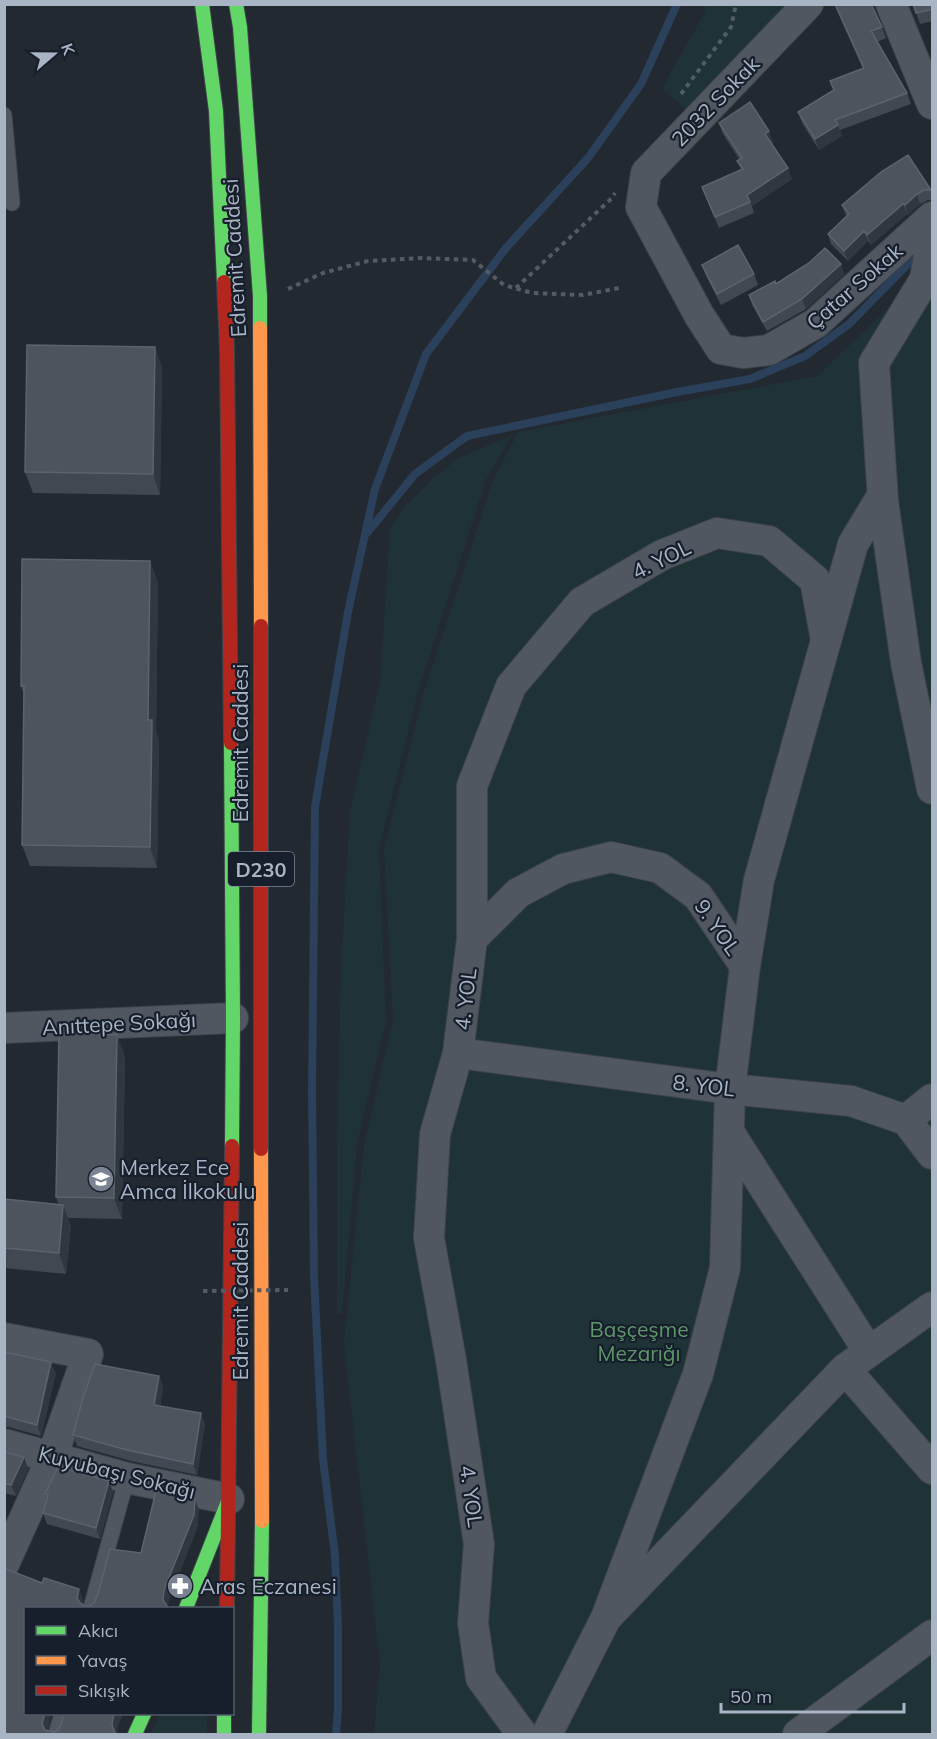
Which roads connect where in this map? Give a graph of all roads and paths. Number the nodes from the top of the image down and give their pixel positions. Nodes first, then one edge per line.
1 (202, 4) edge
2 (236, 4) edge
3 (736, 4) edge
4 (808, 4) edge
5 (891, 4) edge
6 (731, 27) dead end
7 (933, 104) edge
8 (4, 115) edge
9 (12, 203) dead end
10 (640, 207) joint
11 (933, 218) edge
12 (929, 268) edge
13 (620, 288) dead end
14 (284, 291) dead end
15 (882, 496) junction
16 (826, 640) junction
17 (919, 661) edge
18 (933, 789) edge
19 (472, 939) junction
20 (745, 966) junction
21 (233, 1018) junction
22 (4, 1028) edge
23 (458, 1053) junction
24 (730, 1089) junction
25 (933, 1099) edge
26 (906, 1120) junction
27 (729, 1132) junction
28 (933, 1155) edge
29 (288, 1290) dead end
30 (203, 1291) dead end
31 (933, 1307) edge
32 (4, 1338) edge
33 (857, 1360) junction
34 (4, 1444) edge
35 (52, 1457) junction
36 (933, 1469) edge
37 (127, 1478) junction
38 (229, 1499) junction
39 (4, 1564) edge
40 (91, 1607) edge
41 (186, 1607) edge
42 (227, 1607) edge
43 (606, 1618) junction
44 (933, 1635) edge
45 (61, 1715) edge
46 (143, 1715) edge
47 (224, 1715) edge
48 (56, 1734) edge
49 (135, 1734) edge
50 (224, 1734) edge
51 (259, 1734) edge
52 (522, 1734) edge
53 (547, 1734) edge
54 (798, 1734) edge

1 - 21 main road, Edremit Caddesi / D230
2 - 51 main road, Edremit Caddesi / D230
3 - 6 path
4 - 10 street, 2032 Sokak
5 - 7 street
8 - 9 lane
10 - 11 street, Çatar Sokak
12 - 15 street
13 - 14 path
15 - 16 street
15 - 17 street
16 - 19 street, 4. YOL
16 - 20 street
17 - 18 street
19 - 20 street, 9. YOL
19 - 23 street, 4. YOL
20 - 24 street
21 - 22 street, Anıttepe Sokağı
21 - 38 main road, Edremit Caddesi / D230
23 - 24 street, 8. YOL
23 - 52 street, 4. YOL
24 - 26 street, 8. YOL
24 - 27 street
25 - 26 street
26 - 28 street
27 - 33 street
27 - 43 street
29 - 30 path, bridge
31 - 33 street
32 - 35 street
33 - 36 street
33 - 43 street
34 - 35 street, Kuyubaşı Sokağı
35 - 37 street, Kuyubaşı Sokağı
35 - 39 street
37 - 38 street, Kuyubaşı Sokağı
37 - 40 lane
38 - 41 main road
38 - 42 main road, Edremit Caddesi / D230
43 - 53 street
44 - 54 street
45 - 48 lane
46 - 49 main road
47 - 50 main road

